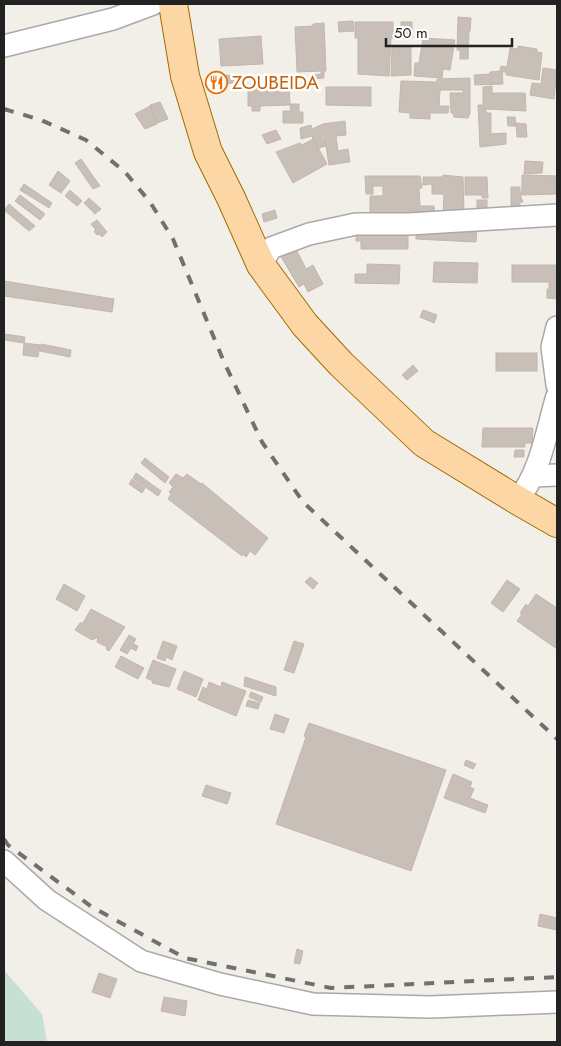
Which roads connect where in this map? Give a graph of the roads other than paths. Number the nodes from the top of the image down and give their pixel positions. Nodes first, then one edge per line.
1 (153, 4) edge
2 (173, 4) edge
3 (4, 46) edge
4 (557, 215) edge
5 (261, 265) junction
6 (557, 327) edge
7 (557, 385) edge
8 (557, 396) edge
9 (557, 475) edge
10 (533, 476) junction
11 (517, 500) junction
12 (557, 522) edge
13 (4, 861) edge
14 (557, 1002) edge

1 - 3 street
2 - 5 main road
4 - 5 street
5 - 11 main road
6 - 7 street
8 - 10 street
9 - 10 street
10 - 11 street
11 - 12 main road
13 - 14 street

